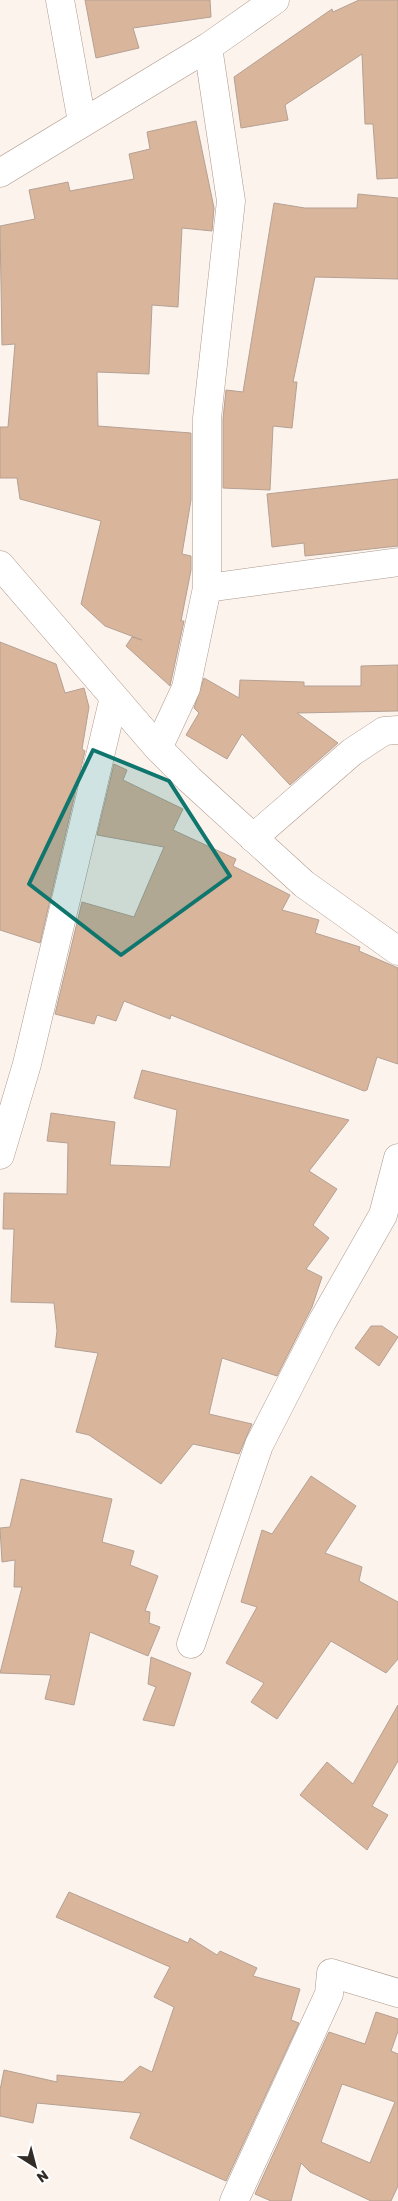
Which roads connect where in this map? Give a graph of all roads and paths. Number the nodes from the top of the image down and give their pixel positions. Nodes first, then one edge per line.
1 (60, 0) edge
2 (275, 0) edge
3 (208, 47) junction
4 (82, 122) junction
5 (0, 173) edge
6 (398, 562) edge
7 (0, 565) edge
8 (207, 588) junction
9 (114, 698) junction
10 (398, 730) edge
11 (158, 748) junction
12 (253, 838) junction
13 (398, 951) edge
14 (0, 1155) edge
15 (398, 1158) edge
16 (190, 1644) dead end
17 (398, 1993) edge
18 (234, 2201) edge

1 - 4 street
2 - 3 street
3 - 4 street
3 - 8 street
4 - 5 street
6 - 8 street
7 - 9 street
8 - 11 street
9 - 11 street
9 - 14 street
10 - 12 street
11 - 12 street
12 - 13 street
15 - 16 street
17 - 18 street

